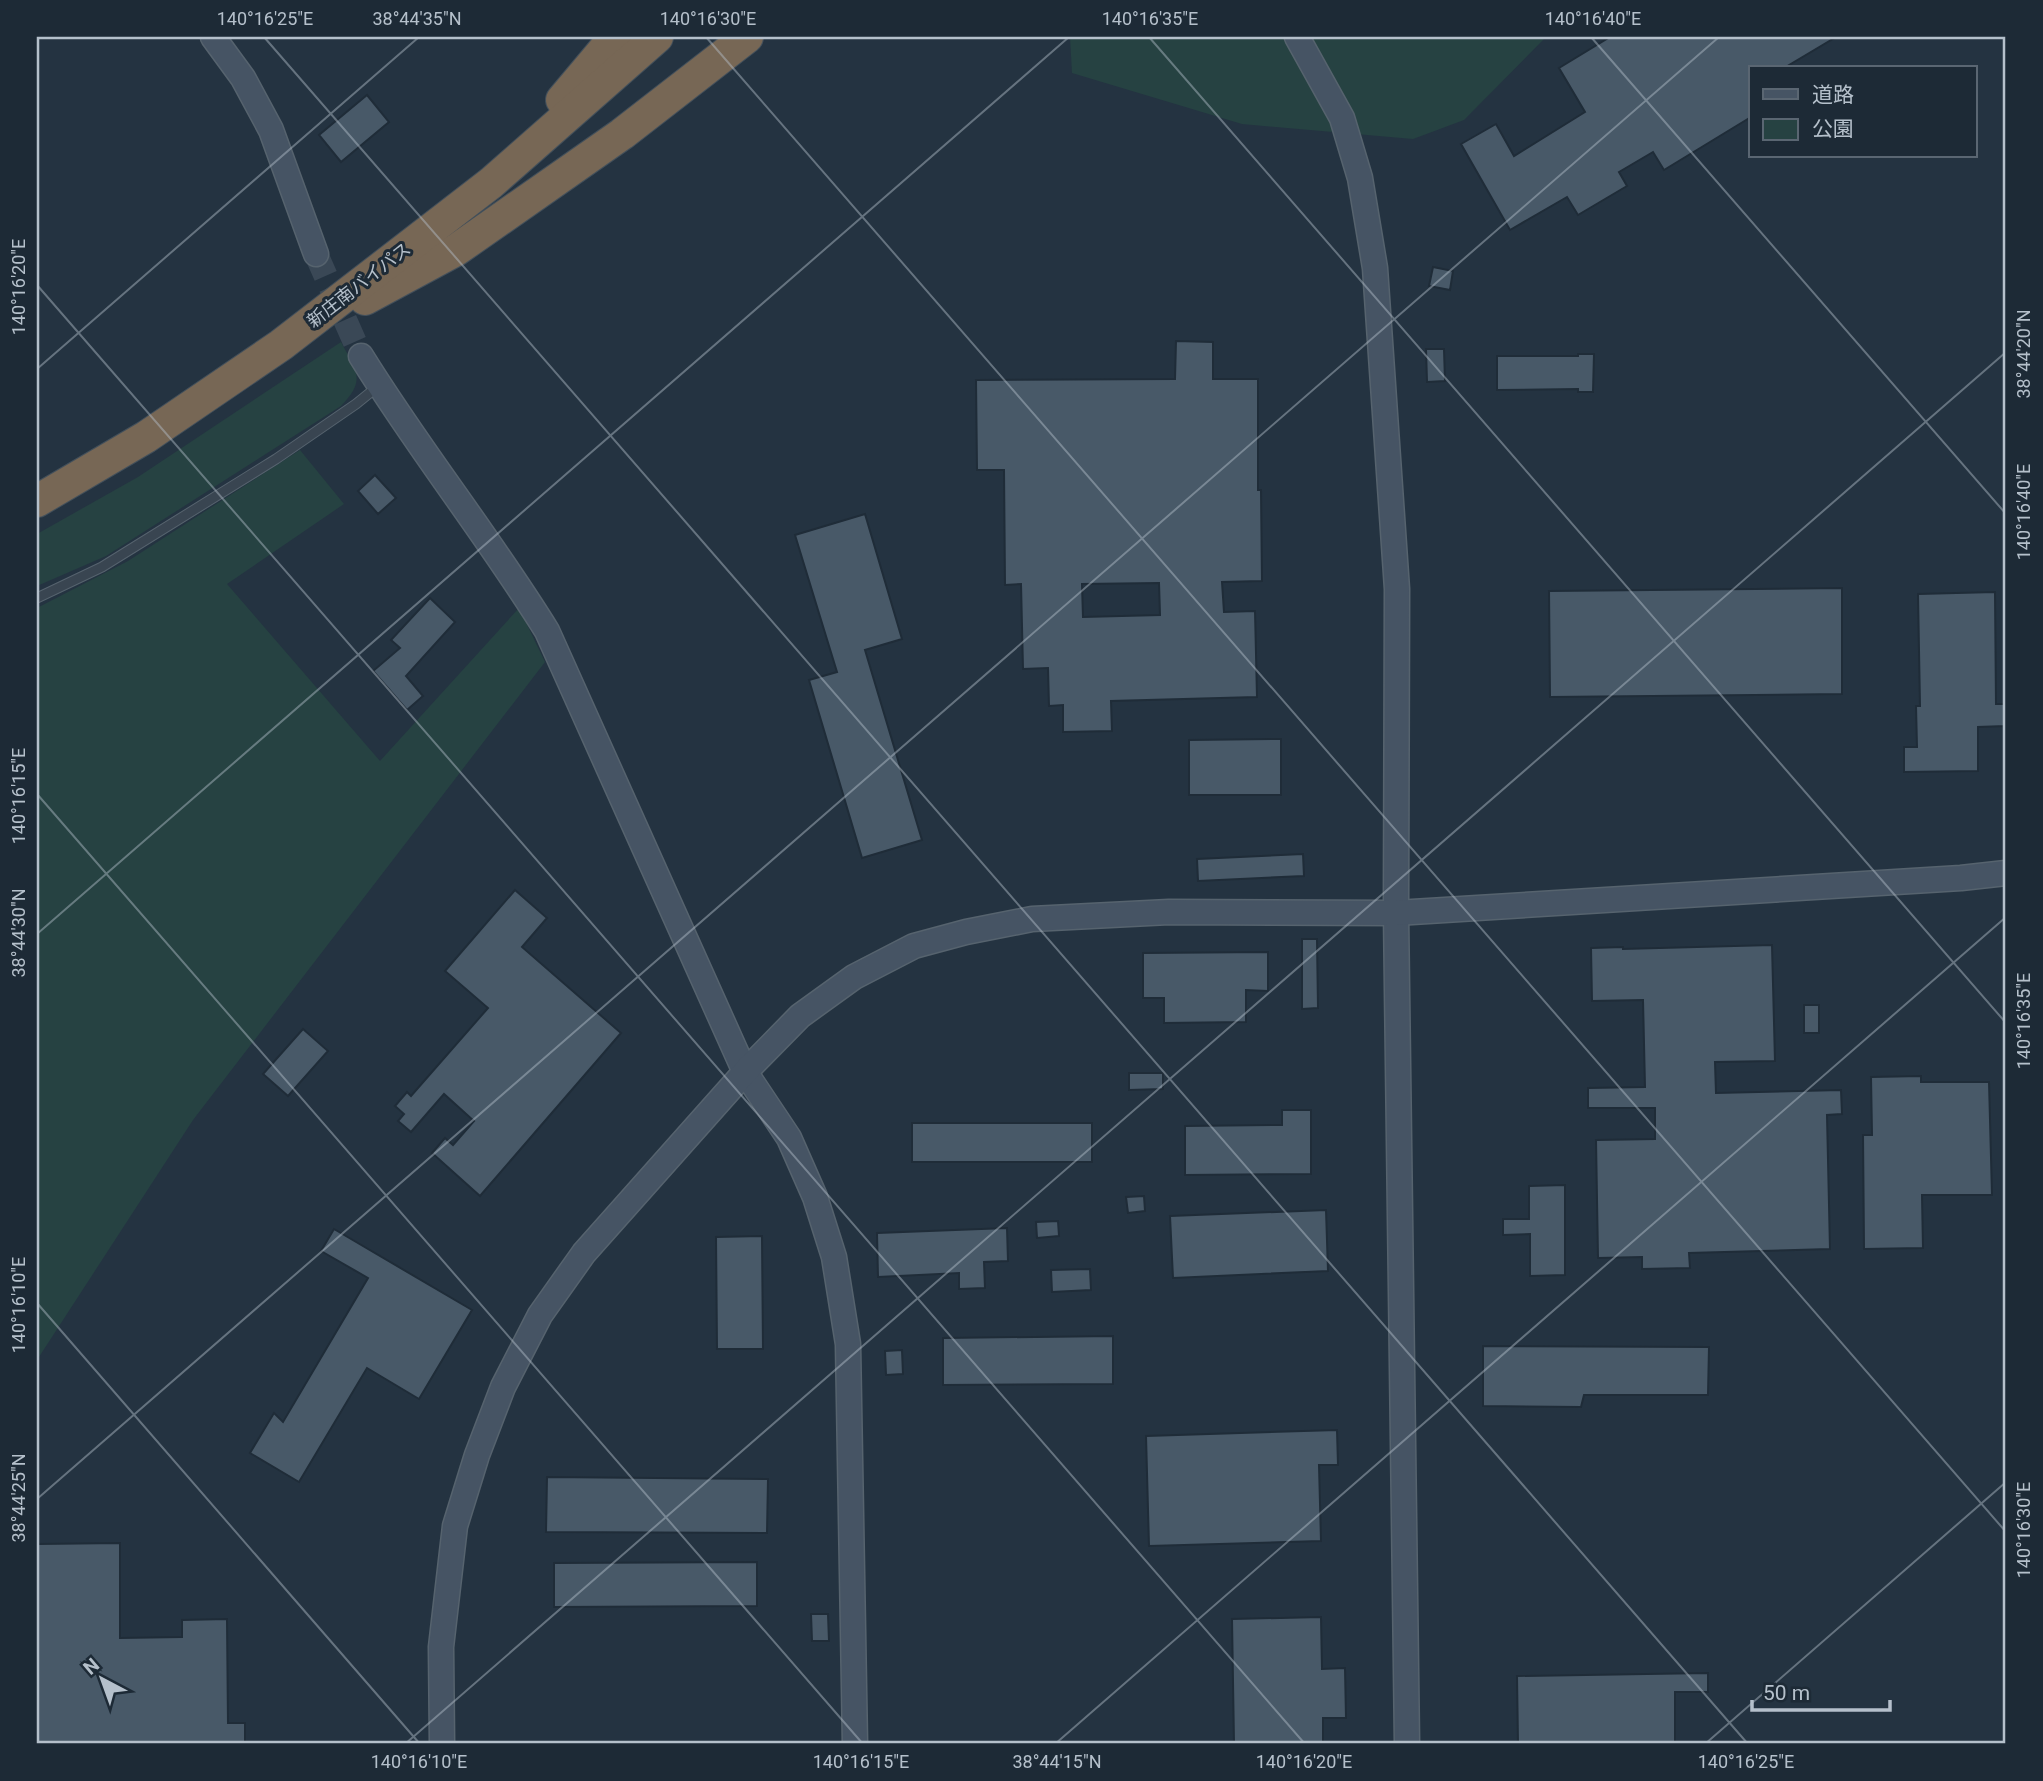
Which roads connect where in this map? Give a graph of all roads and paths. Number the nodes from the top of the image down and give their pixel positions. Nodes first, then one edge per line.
1 (213, 37) edge
2 (615, 37) edge
3 (657, 37) edge
4 (747, 37) edge
5 (1297, 37) edge
6 (491, 183) junction
7 (316, 254) tunnel mouth
8 (281, 345) junction
9 (361, 356) tunnel mouth
10 (379, 385) junction
11 (37, 500) edge
12 (37, 598) edge
13 (2006, 873) edge
14 (1396, 913) junction
15 (745, 1072) junction
16 (442, 1744) edge
17 (855, 1744) edge
18 (1407, 1744) edge

1 - 7 street
2 - 6 highway
3 - 6 highway, 新庄南バイパス
4 - 8 highway
5 - 14 street
6 - 8 highway, 新庄南バイパス
8 - 11 highway, 新庄南バイパス
9 - 10 street
10 - 12 lane
10 - 15 street
13 - 14 street
14 - 15 street
14 - 18 street
15 - 16 street
15 - 17 street

